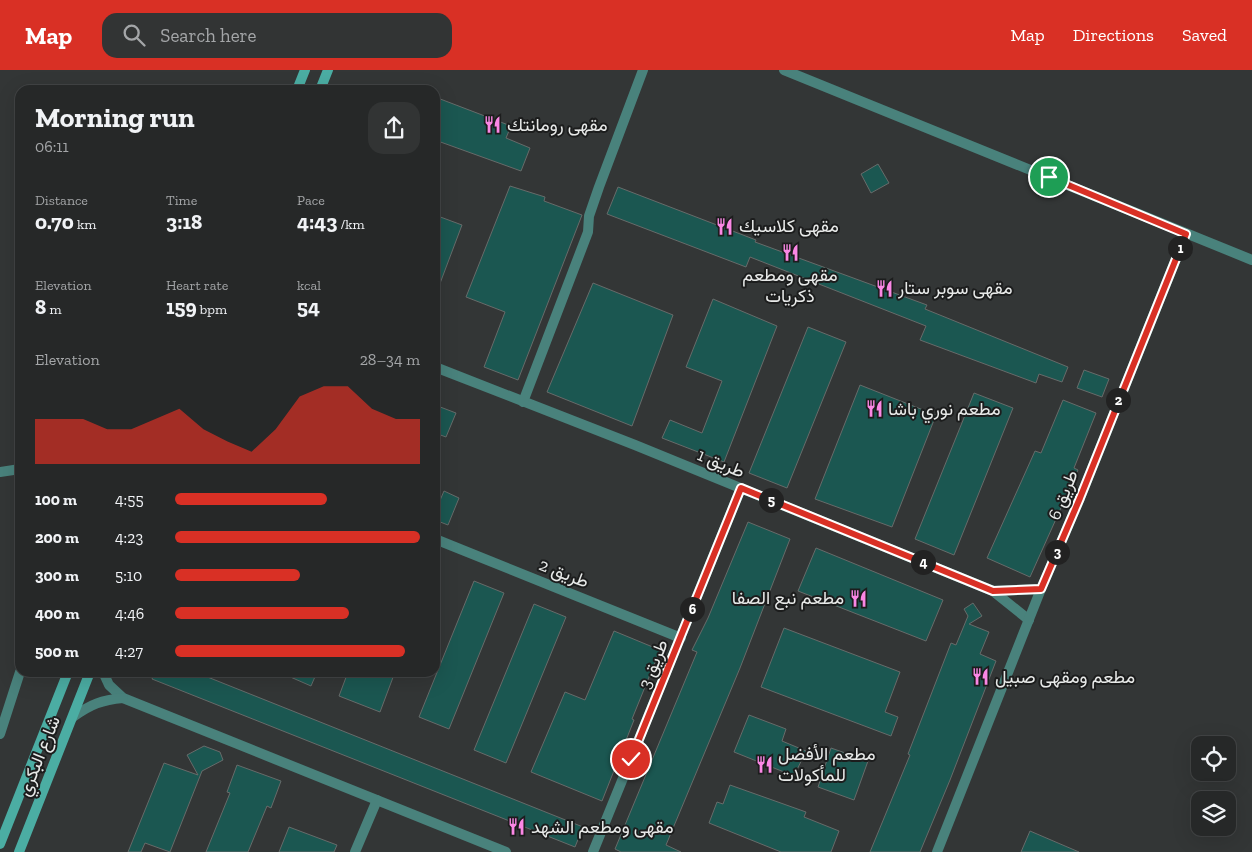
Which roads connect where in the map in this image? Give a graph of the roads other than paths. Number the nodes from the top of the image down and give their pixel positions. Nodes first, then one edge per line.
1 (305, 70) edge
2 (328, 70) edge
3 (643, 70) edge
4 (784, 70) edge
5 (299, 85) edge
6 (322, 85) edge
7 (1186, 234) junction
8 (1252, 260) edge
9 (440, 369) edge
10 (524, 402) junction
11 (15, 470) edge
12 (0, 472) edge
13 (741, 488) junction
14 (440, 541) edge
15 (1041, 589) junction
16 (993, 591) junction
17 (1029, 620) junction
18 (681, 638) junction
19 (18, 677) edge
20 (66, 677) edge
21 (88, 677) edge
22 (105, 677) edge
23 (123, 698) junction
24 (73, 716) junction
25 (0, 734) edge
26 (377, 800) junction
27 (0, 844) edge
28 (19, 852) edge
29 (355, 852) edge
30 (506, 852) edge
31 (593, 852) edge
32 (937, 852) edge

1 - 5 main road
2 - 6 main road
3 - 10 street
4 - 7 street
7 - 8 street
7 - 15 street, طريق 6
9 - 10 street, طريق 1
10 - 13 street, طريق 1
11 - 12 street
13 - 16 street, طريق 1
13 - 18 street, طريق 3
14 - 18 street, طريق 2
15 - 16 street, طريق 1
15 - 17 street, طريق 6
16 - 17 street, طريق 1
17 - 32 street, طريق 6
18 - 31 street, طريق 3
19 - 25 street
20 - 27 main road, شارع البكري
21 - 24 main road, شارع البكري
22 - 23 street
23 - 24 street
23 - 26 street
24 - 28 main road, شارع البكري
26 - 29 street
26 - 30 street

